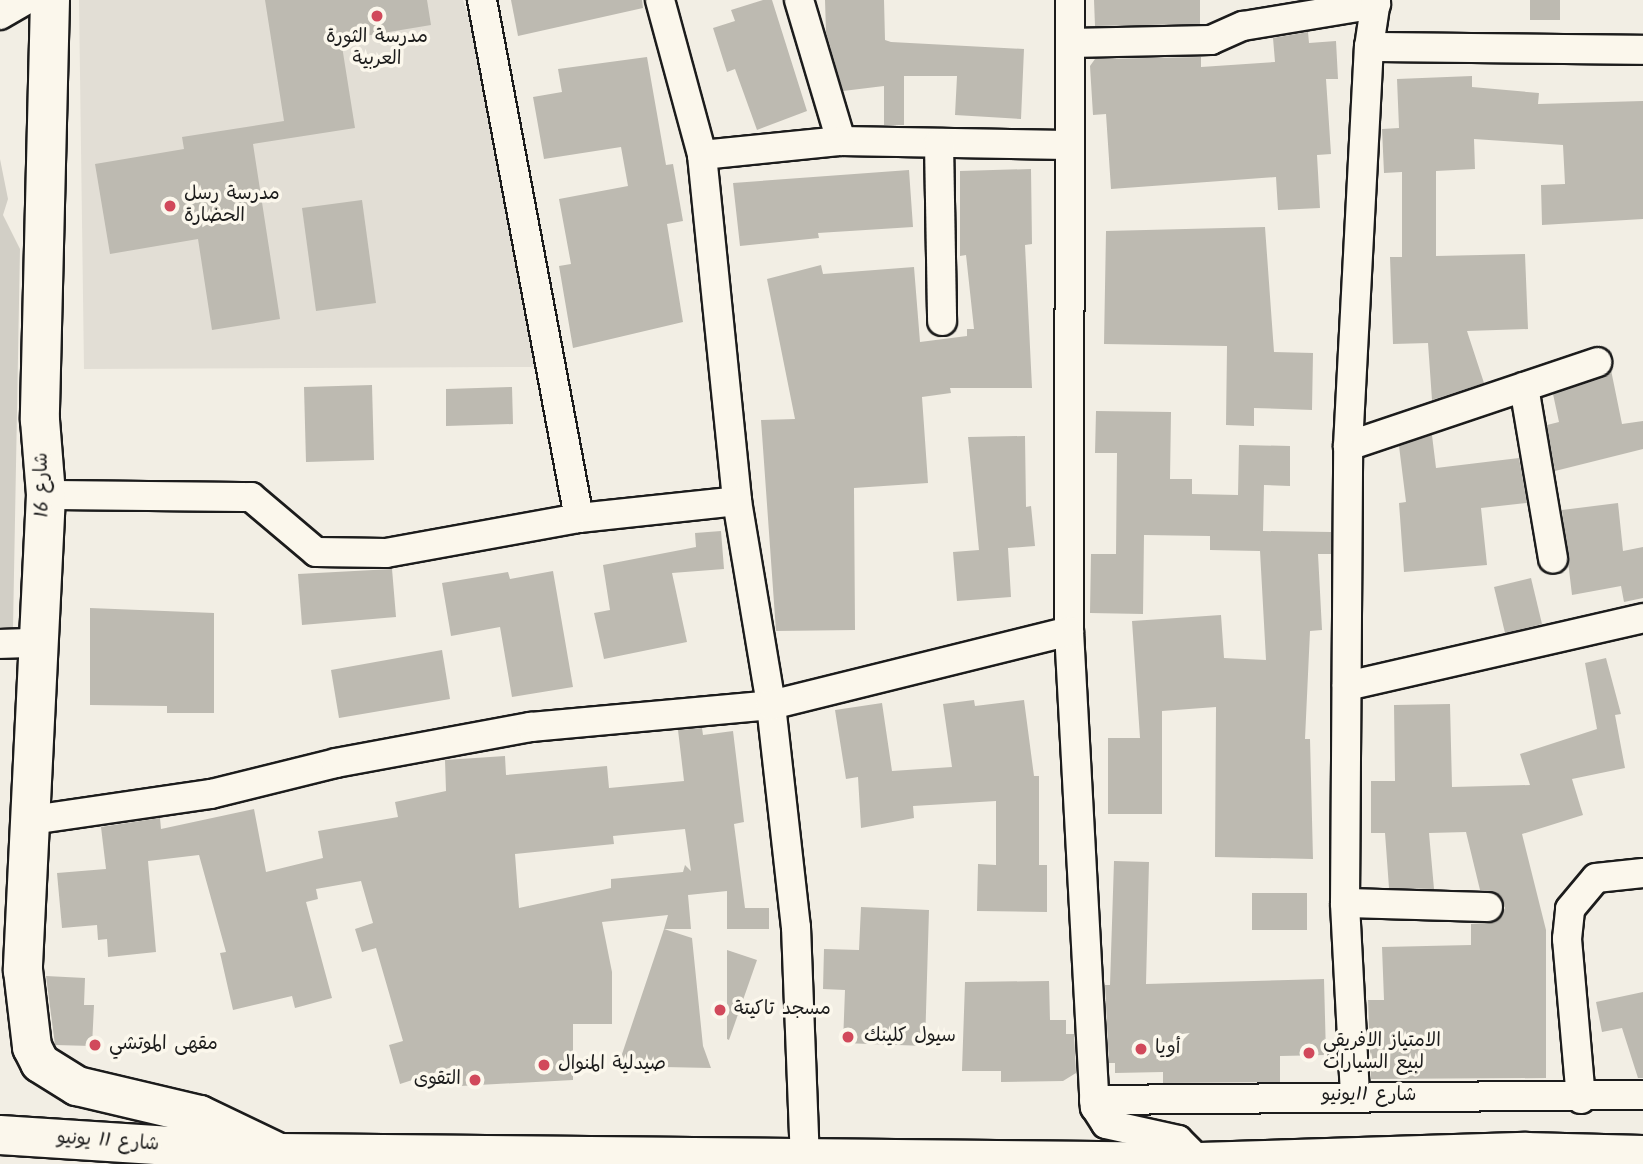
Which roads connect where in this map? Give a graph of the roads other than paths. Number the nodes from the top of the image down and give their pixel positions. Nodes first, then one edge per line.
1 (26, 0) edge
2 (50, 0) edge
3 (482, 0) edge
4 (660, 0) edge
5 (799, 0) edge
6 (1070, 0) edge
7 (1376, 2) edge
8 (0, 15) edge
9 (1070, 43) junction
10 (1369, 47) junction
11 (1643, 50) edge
12 (841, 141) junction
13 (939, 143) junction
14 (1067, 145) junction
15 (702, 155) junction
16 (942, 321) dead end
17 (1597, 362) dead end
18 (1524, 387) junction
19 (1348, 446) junction
20 (46, 495) junction
21 (737, 501) junction
22 (579, 518) junction
23 (1553, 559) dead end
24 (1643, 618) edge
25 (1069, 631) junction
26 (38, 643) junction
27 (0, 644) edge
28 (1347, 686) junction
29 (771, 705) junction
30 (32, 820) junction
31 (1643, 873) edge
32 (1345, 903) junction
33 (1488, 907) dead end
34 (23, 970) junction
35 (0, 1006) edge
36 (1355, 1095) junction
37 (1643, 1095) edge
38 (1581, 1099) junction
39 (1094, 1100) junction
40 (0, 1135) edge
41 (279, 1153) junction
42 (1643, 1155) edge
43 (805, 1158) junction
44 (1200, 1163) edge

1 - 8 street
2 - 20 main road, شارع 16
3 - 22 street
4 - 15 street
5 - 12 street
6 - 9 street
7 - 9 street
7 - 10 street
9 - 14 street
10 - 11 street
10 - 19 street
12 - 13 street
12 - 15 street
13 - 14 street
13 - 16 street
14 - 25 street
15 - 21 street
17 - 18 street
18 - 19 street
18 - 23 street
19 - 28 street
20 - 22 street
20 - 26 main road, شارع 16
21 - 22 street
21 - 29 street
24 - 28 street
25 - 29 street
25 - 39 street
26 - 27 street
26 - 30 main road, شارع 16
28 - 32 street
29 - 30 street
29 - 43 street
30 - 34 main road, شارع 16
31 - 38 street
32 - 33 street
32 - 36 street
34 - 35 main road
34 - 41 main road, شارع 16
36 - 38 street, شارع 11يونيو
36 - 39 street, شارع 11يونيو
37 - 38 street, شارع 11يونيو
39 - 44 street
40 - 41 main road, شارع 11 يونيو
41 - 43 main road, شارع 11 يونيو
42 - 44 main road, شارع 11 يونيو
43 - 44 main road, شارع 11 يونيو

